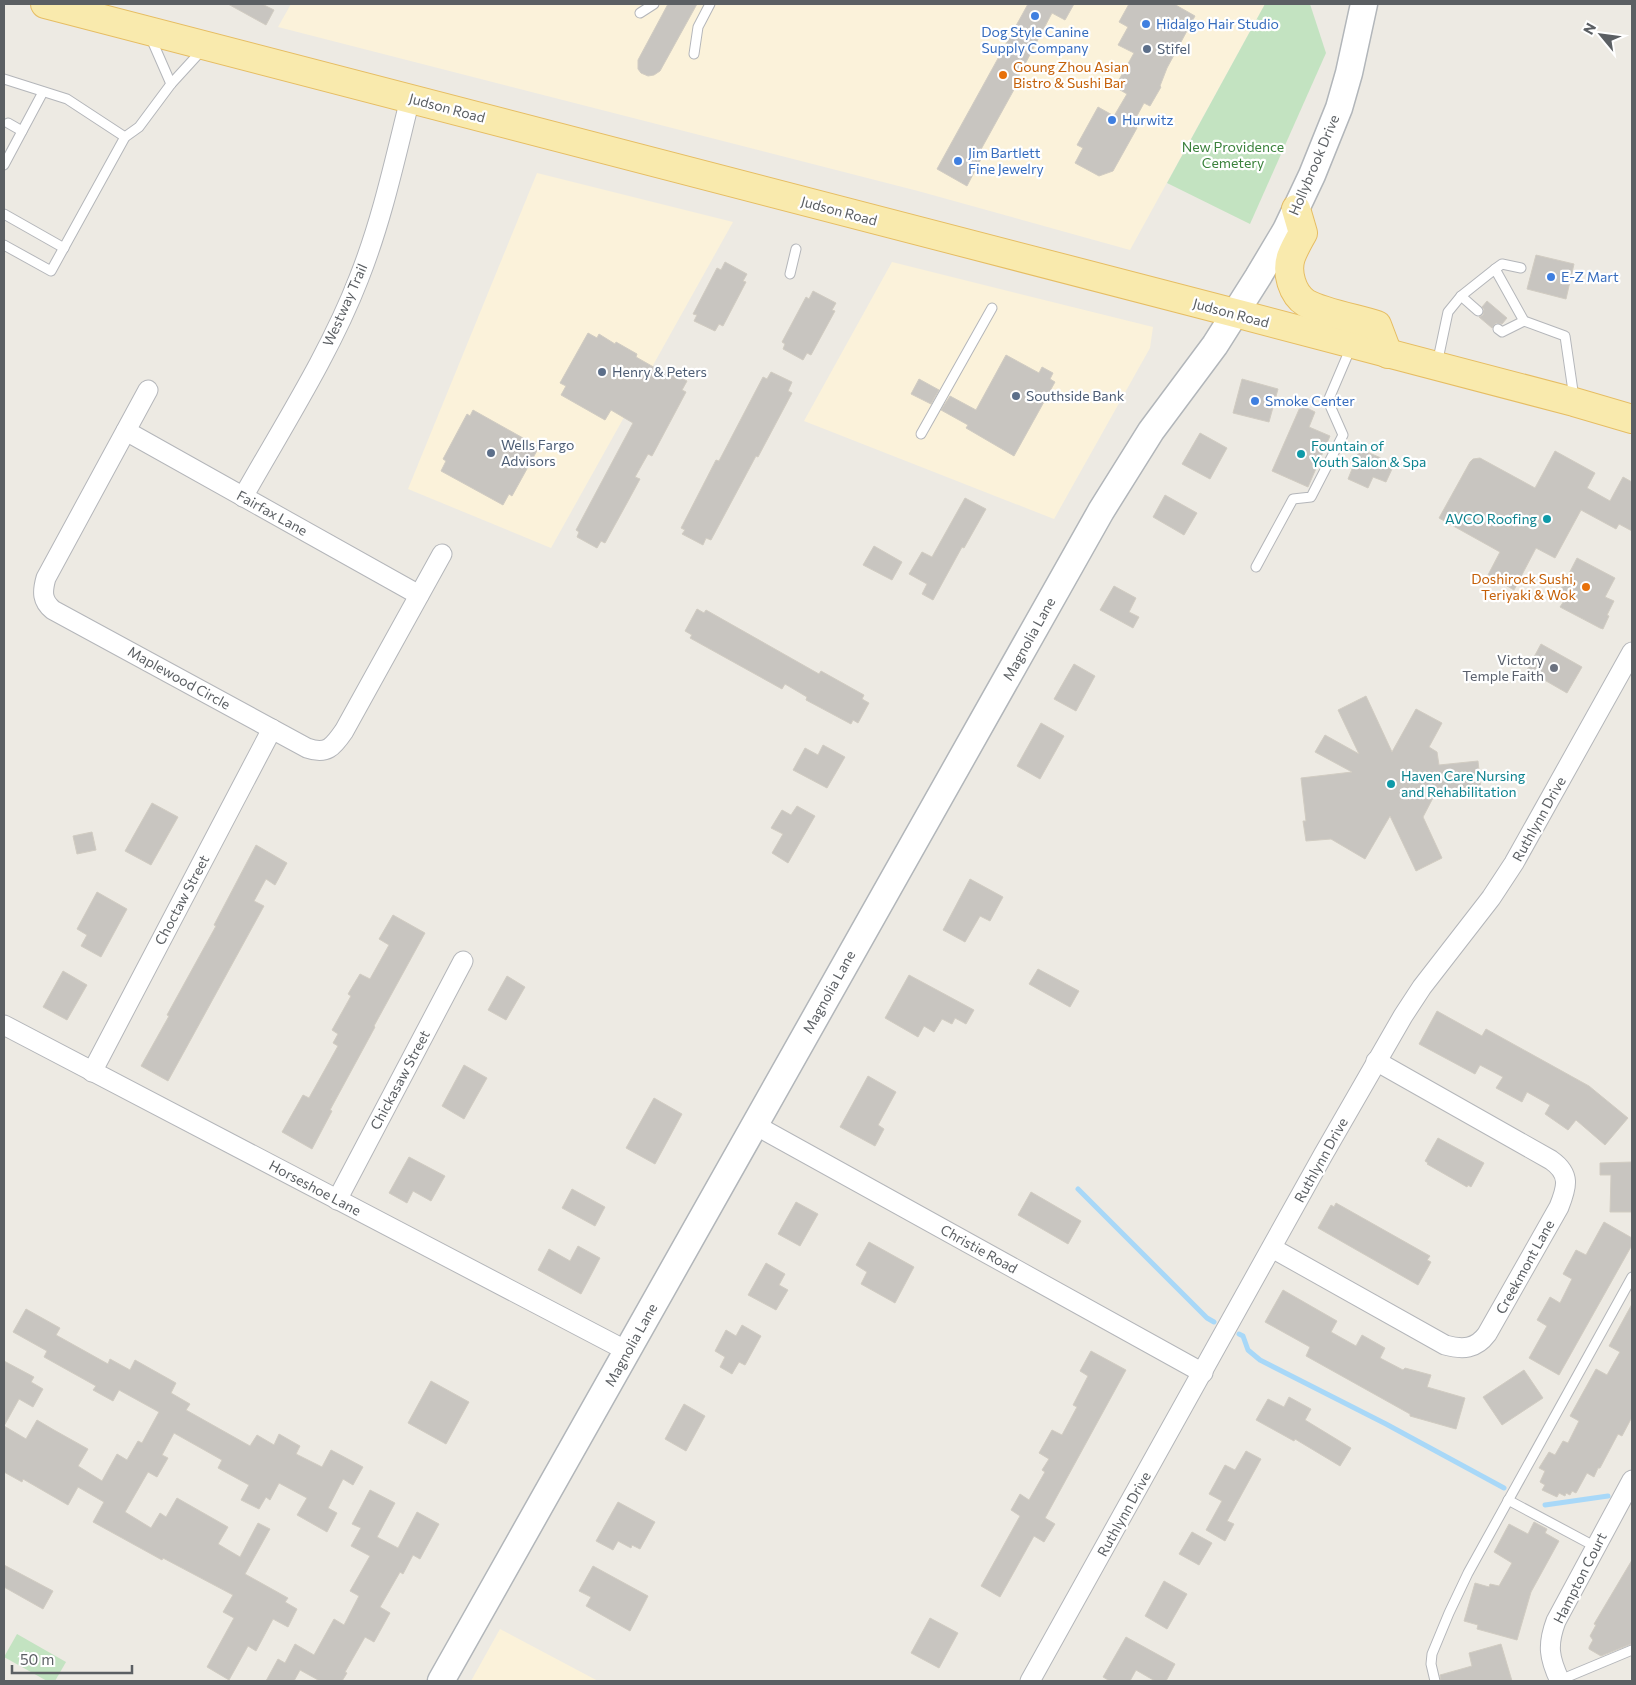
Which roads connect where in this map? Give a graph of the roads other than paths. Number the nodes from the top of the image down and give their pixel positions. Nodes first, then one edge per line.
1 (45, 4) edge
2 (654, 4) edge
3 (710, 4) edge
4 (1364, 4) edge
5 (107, 11) edge
6 (640, 13) dead end
7 (148, 30) junction
8 (206, 46) junction
9 (694, 54) dead end
10 (4, 79) edge
11 (171, 84) junction
12 (44, 92) junction
13 (410, 99) junction
14 (8, 123) dead end
15 (22, 131) junction
16 (125, 137) junction
17 (8, 148) edge
18 (4, 165) edge
19 (1296, 209) junction
20 (4, 214) edge
21 (4, 245) edge
22 (64, 248) junction
23 (796, 249) dead end
24 (1521, 268) dead end
25 (1494, 270) junction
26 (790, 274) dead end
27 (1461, 296) junction
28 (992, 308) dead end
29 (1478, 312) dead end
30 (1235, 314) junction
31 (1524, 321) junction
32 (1498, 329) dead end
33 (1352, 345) junction
34 (1388, 354) junction
35 (1436, 366) junction
36 (148, 390) dead end
37 (1574, 402) junction
38 (1632, 419) edge
39 (126, 431) junction
40 (921, 434) dead end
41 (243, 497) junction
42 (442, 554) dead end
43 (1256, 567) dead end
44 (419, 595) junction
45 (1632, 652) edge
46 (272, 729) junction
47 (463, 961) dead end
48 (4, 1025) edge
49 (1376, 1061) junction
50 (92, 1072) junction
51 (755, 1124) junction
52 (337, 1200) junction
53 (1272, 1248) junction
54 (1632, 1277) edge
55 (627, 1351) junction
56 (1203, 1373) junction
57 (1632, 1480) edge
58 (1508, 1500) junction
59 (1596, 1547) junction
60 (1632, 1650) edge
61 (441, 1681) edge
62 (1030, 1681) edge
63 (1435, 1681) edge
64 (1560, 1681) edge

1 - 5 main road, Judson Road
2 - 6 lane
3 - 9 lane
4 - 19 main road, Hollybrook Drive
5 - 7 main road, Judson Road
7 - 8 main road, Judson Road
7 - 11 lane
8 - 11 lane
8 - 13 main road, Judson Road
10 - 12 lane
11 - 16 lane
12 - 15 lane
12 - 16 lane
13 - 30 main road, Judson Road
13 - 41 street, Westway Trail
14 - 15 lane
15 - 17 lane
16 - 22 lane
17 - 18 lane
19 - 30 main road, Hollybrook Drive
19 - 34 main road
20 - 22 lane
21 - 22 lane
23 - 26 lane
24 - 25 lane
25 - 27 lane
25 - 31 lane
27 - 29 lane
27 - 35 lane
28 - 40 lane
30 - 33 main road, Judson Road
30 - 51 main road, Magnolia Lane
31 - 32 lane
31 - 37 lane
33 - 34 main road, Judson Road
33 - 43 lane
34 - 35 main road, Judson Road
35 - 37 main road, Judson Road
36 - 39 street, Maplewood Circle
37 - 38 main road, Judson Road
39 - 41 street, Fairfax Lane
39 - 46 street, Maplewood Circle
41 - 44 street, Fairfax Lane
42 - 44 street, Maplewood Circle
44 - 46 street, Maplewood Circle
45 - 49 street, Ruthlynn Drive
46 - 50 street, Choctaw Street
47 - 52 street, Chickasaw Street
48 - 50 street, Horseshoe Lane
49 - 53 street, Ruthlynn Drive
49 - 53 street, Creekmont Lane
50 - 52 street, Horseshoe Lane
51 - 55 main road, Magnolia Lane
51 - 56 street, Christie Road
52 - 55 street, Horseshoe Lane
53 - 56 street, Ruthlynn Drive
54 - 58 lane
55 - 61 main road, Magnolia Lane
56 - 62 street, Ruthlynn Drive
57 - 59 street, Hampton Court
58 - 59 lane
58 - 63 lane
59 - 64 street, Hampton Court
60 - 64 lane

